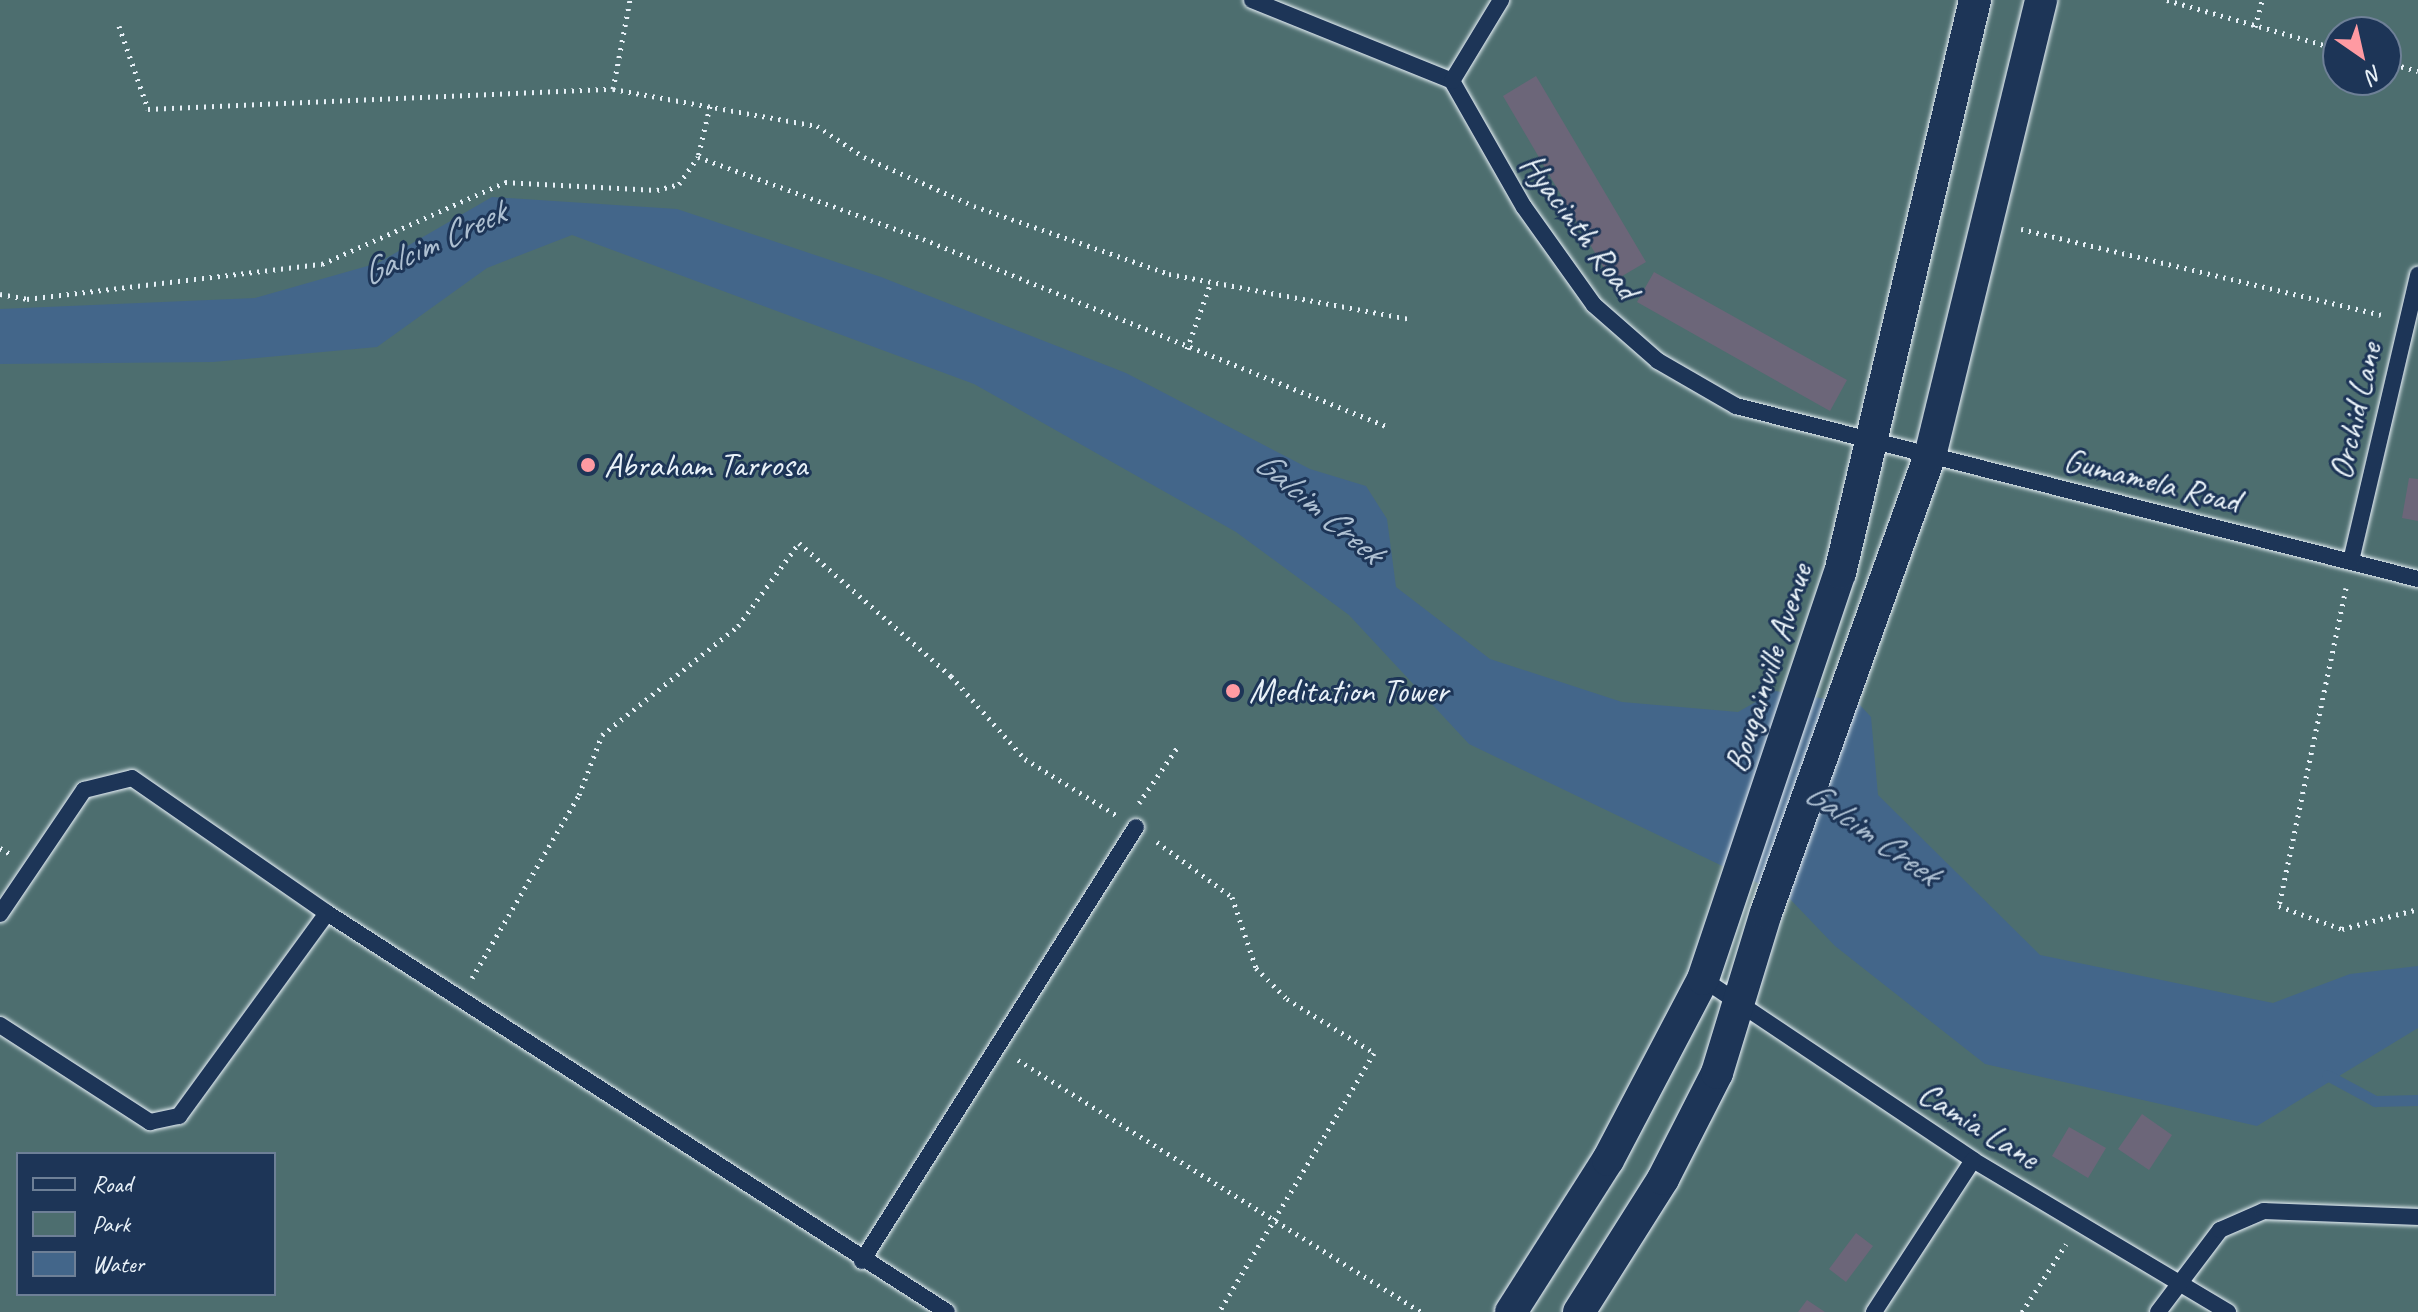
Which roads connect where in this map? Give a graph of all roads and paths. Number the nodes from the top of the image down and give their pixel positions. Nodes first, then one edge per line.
1 (630, 0) edge
2 (1252, 0) edge
3 (1501, 0) edge
4 (1975, 0) edge
5 (2041, 0) edge
6 (2167, 0) edge
7 (2262, 0) edge
8 (119, 26) dead end
9 (2255, 27) junction
10 (2322, 45) edge
11 (1452, 81) junction
12 (613, 89) junction
13 (710, 106) junction
14 (698, 157) junction
15 (1989, 221) junction
16 (2418, 275) edge
17 (1211, 282) junction
18 (0, 294) edge
19 (1409, 319) dead end
20 (2406, 321) junction
21 (1187, 349) junction
22 (1386, 426) dead end
23 (1870, 445) junction
24 (1930, 456) junction
25 (2351, 561) junction
26 (2418, 579) edge
27 (1177, 748) dead end
28 (1131, 824) junction
29 (2418, 909) edge
30 (327, 913) junction
31 (0, 914) edge
32 (1703, 979) junction
33 (460, 999) junction
34 (1741, 1004) junction
35 (0, 1025) edge
36 (998, 1047) junction
37 (1973, 1160) junction
38 (2418, 1217) edge
39 (1276, 1223) junction
40 (2080, 1223) junction
41 (862, 1261) junction
42 (2178, 1280) junction
43 (947, 1312) edge
44 (1219, 1312) edge
45 (1421, 1312) edge
46 (1511, 1312) edge
47 (1579, 1312) edge
48 (1874, 1312) edge
49 (2022, 1312) edge
50 (2158, 1312) edge
51 (2228, 1312) edge

1 - 12 path
2 - 11 lane
3 - 11 lane
4 - 23 street, Bougainville Avenue
5 - 15 street
6 - 9 path
7 - 9 path
8 - 12 path
9 - 10 path
11 - 23 lane, Hyacinth Road
12 - 13 path
13 - 14 path
13 - 17 path
14 - 18 path
14 - 21 path
15 - 20 path
15 - 24 street
16 - 20 lane, Orchid Lane
17 - 19 path
17 - 21 path
20 - 25 lane, Orchid Lane
21 - 22 path
23 - 24 lane, Gumamela Road
23 - 32 street, Bougainville Avenue
24 - 25 lane, Gumamela Road
24 - 34 street
25 - 26 lane, Gumamela Road
25 - 29 path
27 - 28 path
28 - 33 path
28 - 36 lane
28 - 39 path
30 - 31 lane
30 - 33 lane
30 - 35 lane
32 - 34 lane, Camia Lane
32 - 46 street, Bougainville Avenue
33 - 41 lane
34 - 37 lane, Camia Lane
34 - 47 street
36 - 39 path
36 - 41 lane
37 - 40 lane, Camia Lane
37 - 48 lane
38 - 42 lane
39 - 44 path
39 - 45 path
40 - 42 lane, Camia Lane
40 - 49 path
41 - 43 lane
42 - 50 lane
42 - 51 lane, Camia Lane

